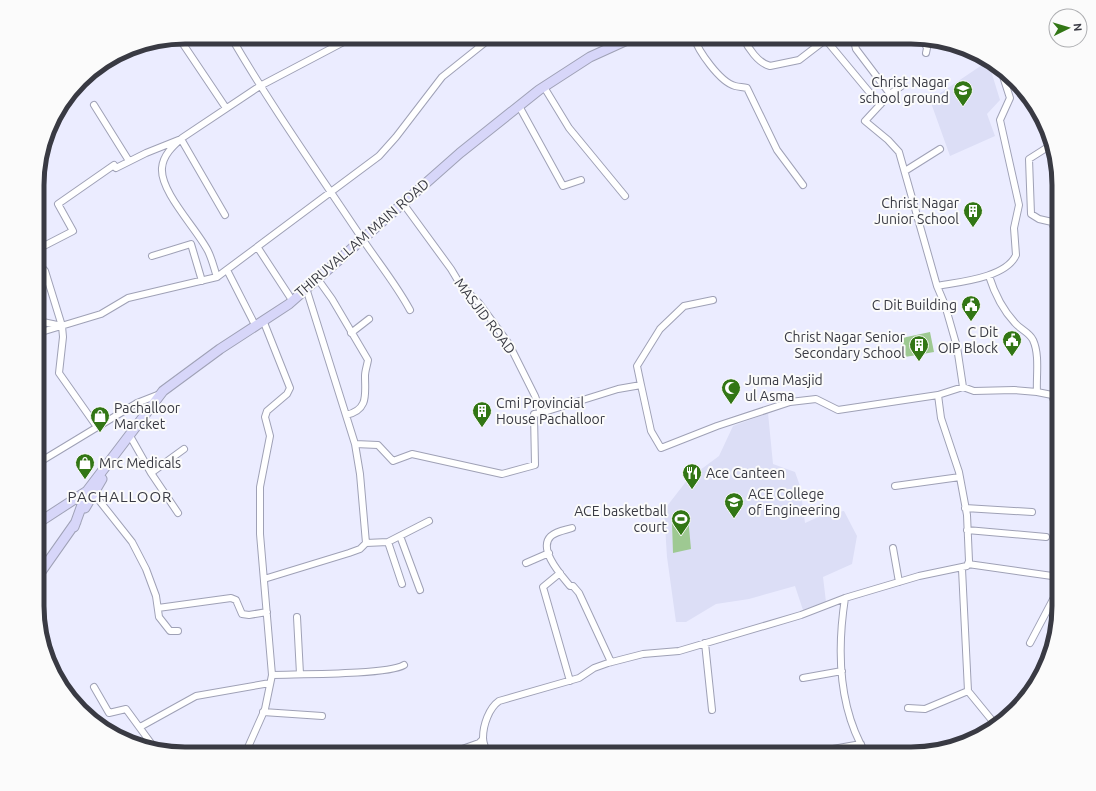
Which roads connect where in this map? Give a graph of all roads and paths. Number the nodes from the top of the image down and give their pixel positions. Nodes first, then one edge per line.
1 (182, 44) edge
2 (235, 44) edge
3 (340, 44) edge
4 (476, 44) edge
5 (482, 44) edge
6 (619, 44) edge
7 (696, 44) edge
8 (748, 44) edge
9 (820, 44) edge
10 (831, 44) edge
11 (855, 44) edge
12 (925, 44) edge
13 (478, 47) junction
14 (926, 53) dead end
15 (1004, 79) edge
16 (903, 85) dead end
17 (260, 86) junction
18 (544, 87) junction
19 (890, 94) junction
20 (94, 104) dead end
21 (880, 105) junction
22 (518, 106) junction
23 (226, 108) junction
24 (181, 139) junction
25 (1047, 148) edge
26 (940, 149) dead end
27 (129, 161) junction
28 (905, 171) junction
29 (581, 180) dead end
30 (803, 185) dead end
31 (331, 192) junction
32 (625, 196) dead end
33 (402, 202) junction
34 (225, 215) dead end
35 (1052, 222) edge
36 (362, 239) junction
37 (44, 246) edge
38 (258, 248) junction
39 (152, 256) dead end
40 (44, 270) edge
41 (226, 270) junction
42 (989, 276) junction
43 (217, 277) junction
44 (317, 278) junction
45 (202, 281) junction
46 (937, 286) junction
47 (306, 288) junction
48 (292, 300) junction
49 (713, 300) dead end
50 (410, 310) dead end
51 (369, 319) dead end
52 (264, 320) junction
53 (44, 322) edge
54 (255, 325) junction
55 (62, 326) junction
56 (44, 331) edge
57 (351, 333) junction
58 (640, 385) junction
59 (963, 388) junction
60 (1037, 392) junction
61 (160, 394) junction
62 (1052, 394) edge
63 (938, 395) junction
64 (540, 412) junction
65 (346, 415) junction
66 (97, 427) junction
67 (130, 436) junction
68 (355, 444) junction
69 (184, 449) dead end
70 (44, 460) edge
71 (151, 473) junction
72 (960, 477) junction
73 (895, 486) dead end
74 (91, 492) junction
75 (965, 508) junction
76 (1032, 512) dead end
77 (178, 514) dead end
78 (44, 520) edge
79 (429, 521) dead end
80 (572, 528) dead end
81 (967, 530) junction
82 (400, 536) junction
83 (1046, 537) dead end
84 (388, 542) junction
85 (366, 543) junction
86 (893, 548) dead end
87 (549, 552) junction
88 (526, 563) dead end
89 (968, 564) junction
90 (44, 568) edge
91 (962, 569) junction
92 (560, 573) junction
93 (1052, 577) edge
94 (264, 579) junction
95 (899, 582) junction
96 (402, 584) dead end
97 (420, 590) dead end
98 (845, 598) junction
99 (1052, 601) edge
100 (158, 608) junction
101 (267, 612) junction
102 (297, 617) dead end
103 (178, 631) dead end
104 (705, 643) junction
105 (1030, 643) dead end
106 (611, 662) junction
107 (404, 665) dead end
108 (842, 670) junction
109 (300, 674) junction
110 (272, 675) junction
111 (803, 678) dead end
112 (570, 681) junction
113 (270, 683) junction
114 (94, 687) dead end
115 (968, 691) junction
116 (908, 708) dead end
117 (712, 710) dead end
118 (263, 712) junction
119 (322, 716) dead end
120 (993, 721) edge
121 (140, 727) junction
122 (483, 739) junction
123 (151, 743) edge
124 (861, 744) junction
125 (248, 747) edge
126 (468, 747) edge
127 (485, 747) edge
128 (844, 747) edge
129 (862, 747) edge

1 - 23 street
2 - 17 street
3 - 17 street
4 - 13 street
5 - 13 street
6 - 18 main road, THIRUVALLAM MAIN ROAD
7 - 30 street
8 - 9 street
10 - 21 street
11 - 19 street
12 - 14 street
13 - 31 street
15 - 42 street
16 - 19 street
17 - 23 street
17 - 31 street
18 - 22 main road, THIRUVALLAM MAIN ROAD
18 - 32 street
19 - 21 street
20 - 27 street
21 - 28 street
22 - 29 street
22 - 33 main road, THIRUVALLAM MAIN ROAD
23 - 24 street
24 - 27 street
24 - 34 street
24 - 43 street
25 - 35 street
26 - 28 street
27 - 37 street
28 - 46 street
31 - 36 street
31 - 38 street
33 - 36 main road, THIRUVALLAM MAIN ROAD
33 - 64 street, MASJID ROAD
36 - 44 main road, THIRUVALLAM MAIN ROAD
36 - 50 street
38 - 41 street
38 - 48 street
39 - 45 street
40 - 55 street
41 - 43 street
41 - 54 street
42 - 46 street
42 - 60 street
43 - 45 street
44 - 47 main road, THIRUVALLAM MAIN ROAD
44 - 57 street
45 - 55 street
46 - 59 street
47 - 48 main road, THIRUVALLAM MAIN ROAD
47 - 65 street
48 - 52 main road, THIRUVALLAM MAIN ROAD
49 - 58 street
51 - 57 street
52 - 54 main road, THIRUVALLAM MAIN ROAD
52 - 94 street
53 - 55 street
54 - 61 main road, THIRUVALLAM MAIN ROAD
55 - 56 street
55 - 66 street
57 - 65 street
58 - 63 street
58 - 64 street
59 - 60 street
59 - 63 street
60 - 62 street
61 - 66 street
61 - 67 main road, THIRUVALLAM MAIN ROAD
63 - 72 street
64 - 68 street
65 - 68 street
66 - 70 street
67 - 71 street
67 - 74 main road, THIRUVALLAM MAIN ROAD
68 - 85 street
69 - 71 street
71 - 77 street
72 - 73 street
72 - 75 street
74 - 78 main road
74 - 90 main road, THIRUVALLAM MAIN ROAD
74 - 100 street
75 - 76 street
75 - 81 street
79 - 82 street
80 - 87 street
81 - 83 street
81 - 89 street
82 - 84 street
82 - 97 street
84 - 85 street
84 - 96 street
85 - 94 street
86 - 95 street
87 - 88 street
87 - 92 street
89 - 91 street
89 - 93 street
91 - 95 street
91 - 115 street
92 - 106 street
92 - 112 street
94 - 101 street
95 - 98 street
98 - 104 street
98 - 108 street
99 - 105 street
100 - 101 street
100 - 103 street
101 - 110 street
102 - 109 street
104 - 106 street
104 - 117 street
106 - 112 street
107 - 109 street
108 - 111 street
108 - 124 street
109 - 110 street
110 - 113 street
112 - 122 street
113 - 118 street
113 - 121 street
114 - 121 street
115 - 116 street
115 - 120 street
118 - 119 street
118 - 125 street
121 - 123 street
122 - 126 street
122 - 127 street
124 - 128 street
124 - 129 street

